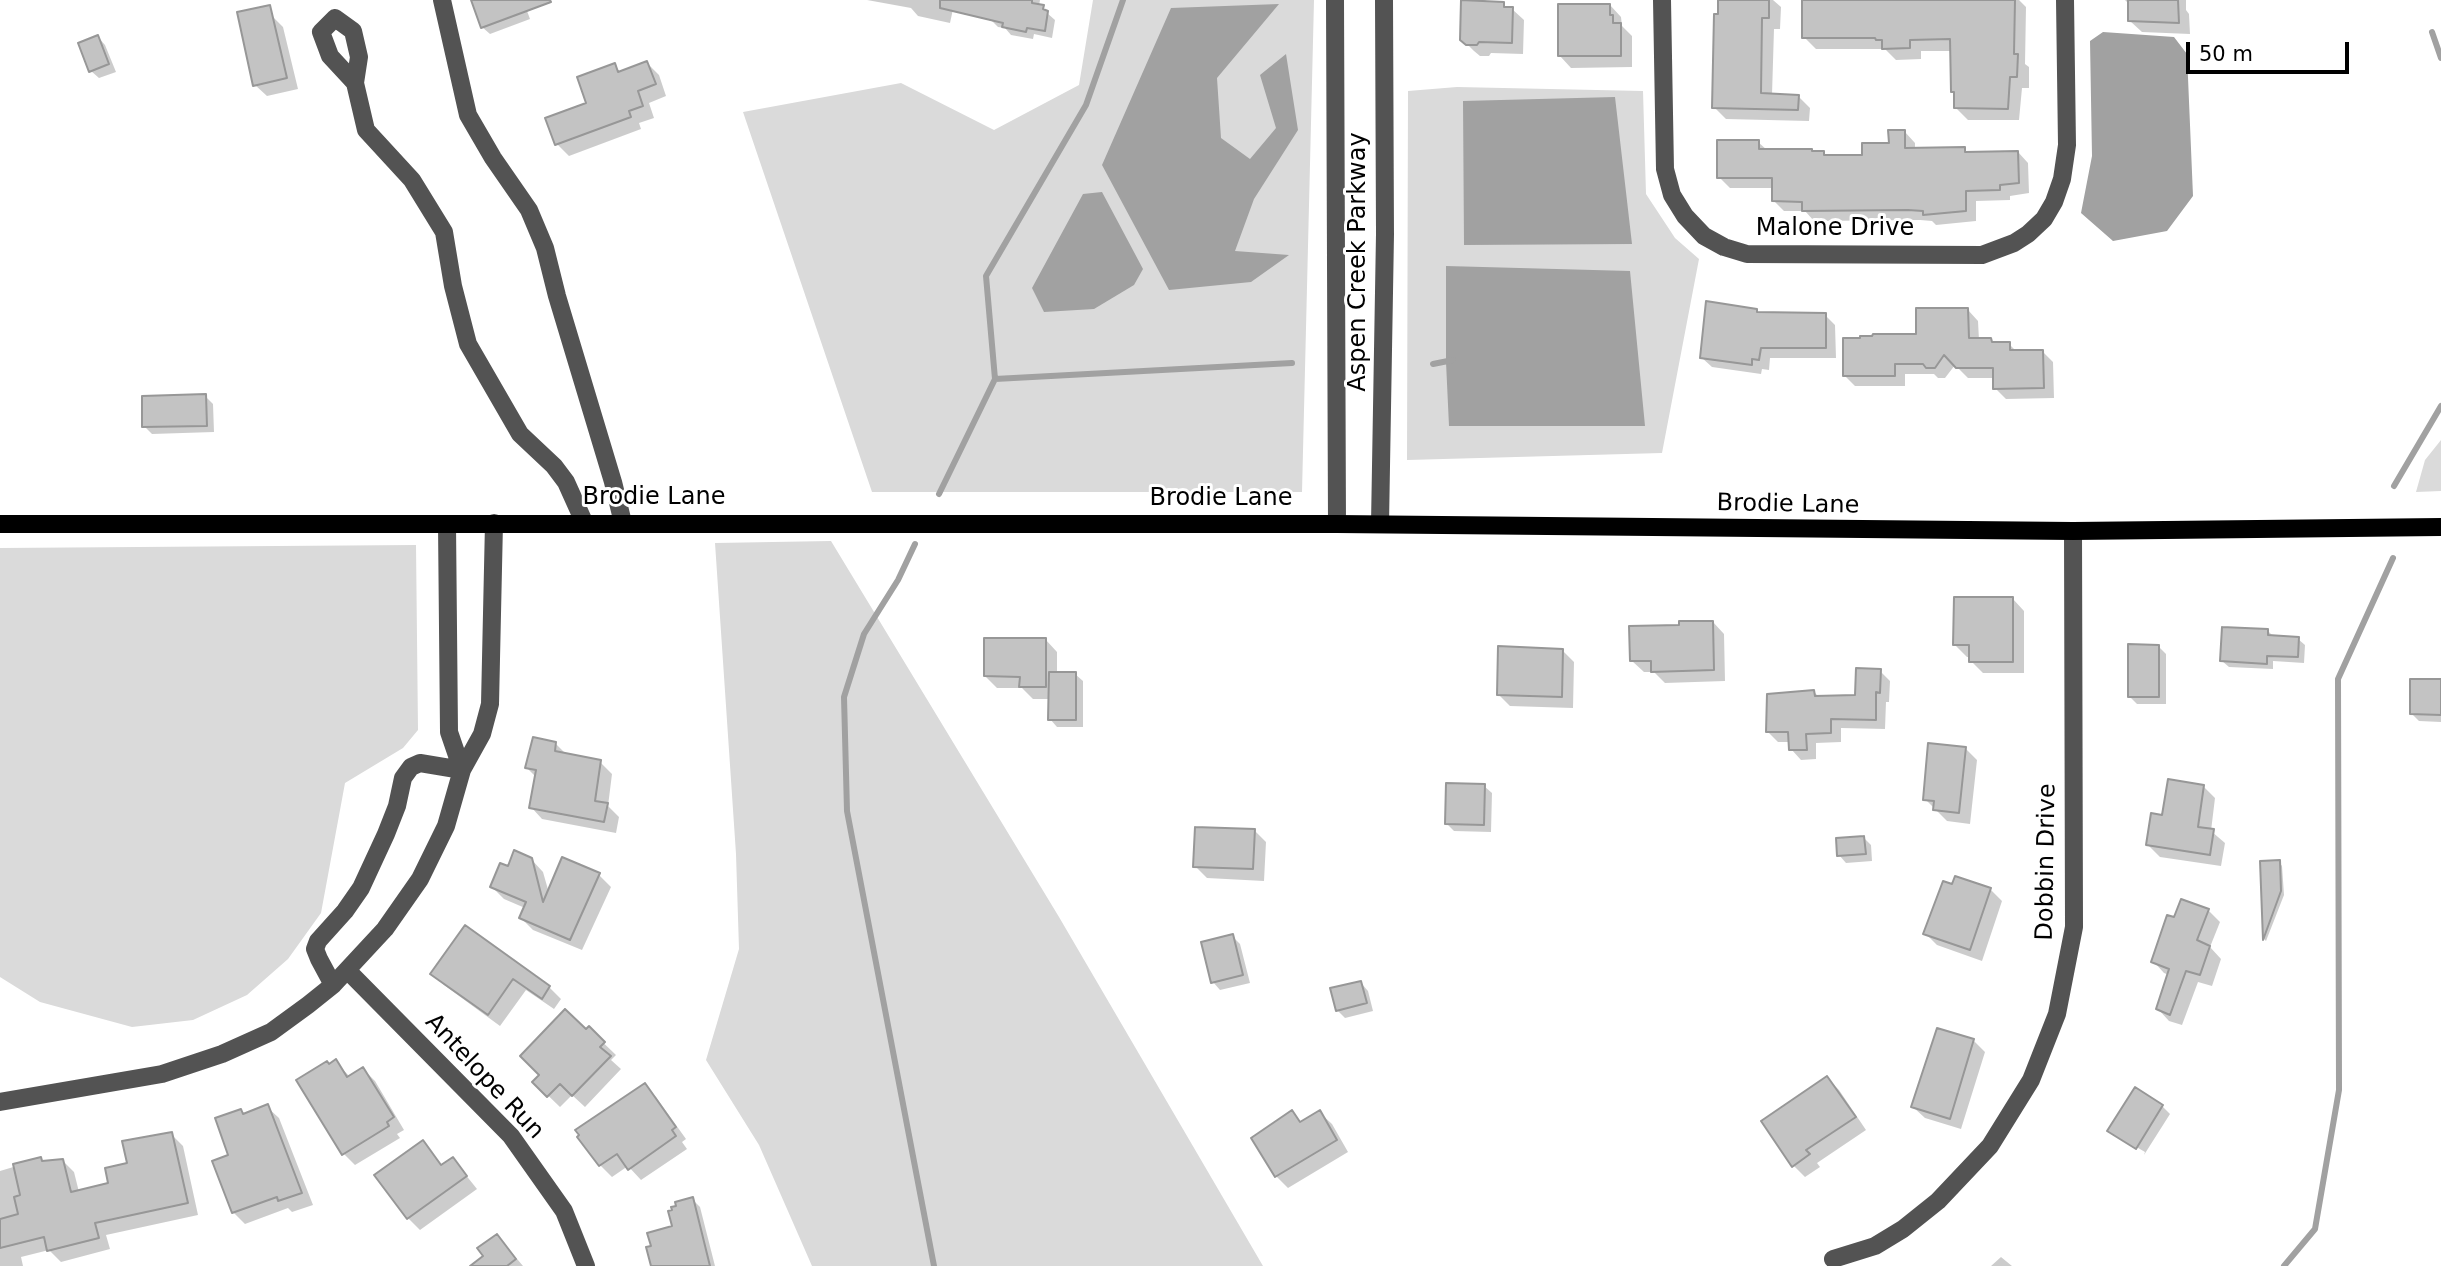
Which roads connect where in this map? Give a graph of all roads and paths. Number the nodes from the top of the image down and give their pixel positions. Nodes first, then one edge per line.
1 (442, 0) edge
2 (1335, 0) edge
3 (1384, 0) edge
4 (1662, 0) edge
5 (2065, 0) edge
6 (355, 83) dead end
7 (584, 522) junction
8 (494, 523) junction
9 (622, 523) junction
10 (0, 524) edge
11 (447, 524) junction
12 (1337, 524) junction
13 (1380, 524) junction
14 (2441, 527) edge
15 (2073, 531) junction
16 (462, 770) junction
17 (348, 971) junction
18 (333, 985) junction
19 (0, 1102) edge
20 (1833, 1259) dead end
21 (586, 1266) edge

1 - 9 street
2 - 12 street, Aspen Creek Parkway
3 - 13 street, Aspen Creek Parkway
4 - 5 street, Malone Drive
6 - 7 street
7 - 8 main road, Brodie Lane
7 - 9 main road, Brodie Lane
8 - 11 main road, Brodie Lane
8 - 16 street
9 - 12 main road, Brodie Lane
10 - 11 main road, Brodie Lane
11 - 16 street
12 - 13 main road, Brodie Lane
13 - 15 main road, Brodie Lane
14 - 15 main road, Brodie Lane
15 - 20 street, Dobbin Drive
16 - 17 street
16 - 18 street
17 - 18 street
17 - 21 street, Antelope Run
18 - 19 street

